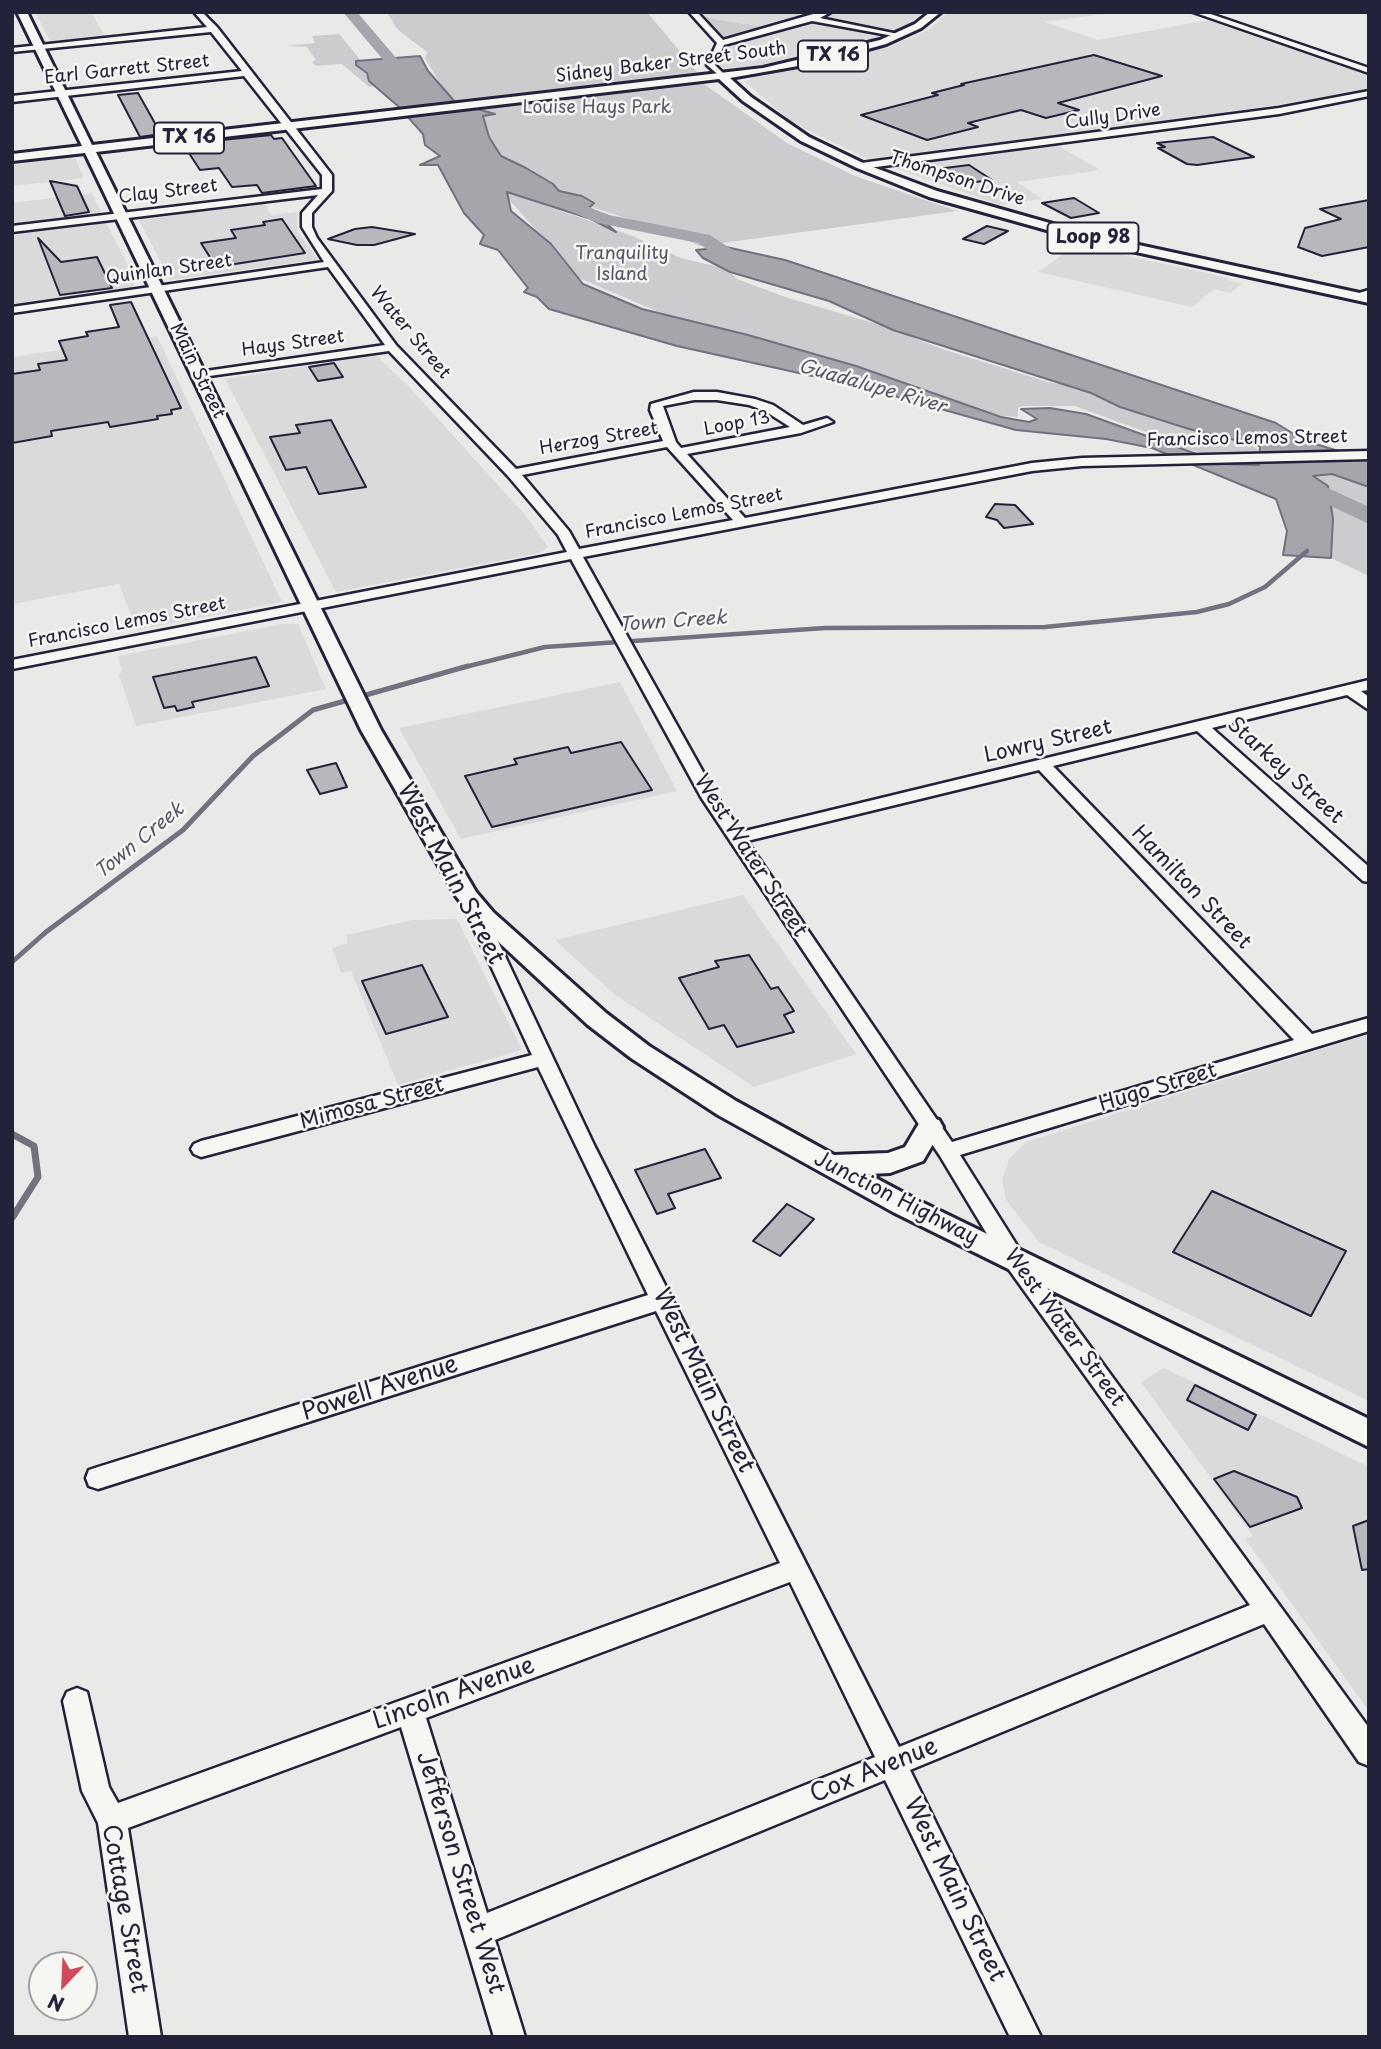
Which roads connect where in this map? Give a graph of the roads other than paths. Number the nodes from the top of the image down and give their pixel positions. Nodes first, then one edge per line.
1 (22, 12) edge
2 (198, 12) edge
3 (693, 12) edge
4 (827, 12) edge
5 (936, 12) edge
6 (1197, 12) edge
7 (812, 19) junction
8 (214, 29) junction
9 (899, 35) junction
10 (719, 40) junction
11 (40, 47) junction
12 (12, 50) edge
13 (1369, 71) edge
14 (246, 73) junction
15 (722, 76) junction
16 (63, 93) junction
17 (1369, 93) edge
18 (12, 99) edge
19 (289, 127) junction
20 (90, 149) junction
21 (12, 159) edge
22 (861, 166) junction
23 (327, 191) junction
24 (121, 215) junction
25 (12, 229) edge
26 (331, 264) junction
27 (158, 290) junction
28 (1364, 296) edge
29 (12, 310) edge
30 (392, 347) junction
31 (199, 376) junction
32 (827, 422) dead end
33 (801, 429) junction
34 (674, 448) junction
35 (1369, 455) edge
36 (513, 473) junction
37 (742, 522) junction
38 (576, 554) junction
39 (311, 606) junction
40 (12, 665) edge
41 (645, 678) joint
42 (1369, 685) edge
43 (1350, 690) junction
44 (1369, 705) edge
45 (1202, 727) junction
46 (371, 730) joint
47 (1042, 764) junction
48 (737, 838) junction
49 (1369, 877) edge
50 (467, 896) junction
51 (1369, 1024) edge
52 (1308, 1042) junction
53 (543, 1059) junction
54 (930, 1127) junction
55 (201, 1149) dead end
56 (947, 1151) junction
57 (829, 1166) junction
58 (1013, 1258) junction
59 (662, 1300) junction
60 (1369, 1434) edge
61 (97, 1478) dead end
62 (796, 1568) junction
63 (1269, 1610) junction
64 (77, 1701) dead end
65 (410, 1710) junction
66 (1369, 1752) edge
67 (891, 1763) junction
68 (112, 1820) junction
69 (478, 1932) junction
70 (145, 2037) edge
71 (510, 2037) edge
72 (1026, 2037) edge

1 - 11 main road, Main Street
2 - 8 street
3 - 10 street
4 - 7 street
5 - 9 main road, Sidney Baker Street South / TX 16
6 - 13 street
7 - 9 street
7 - 10 street
8 - 11 street
8 - 14 street
9 - 15 main road, Sidney Baker Street South / TX 16
10 - 15 street
11 - 12 street
11 - 16 main road, Main Street
14 - 16 street, Earl Garrett Street
14 - 19 street
15 - 19 main road, Sidney Baker Street South / TX 16
15 - 22 main road, Thompson Drive / Loop 98
16 - 18 street, Earl Garrett Street
16 - 20 main road, Main Street
17 - 22 street, Cully Drive
19 - 20 main road, TX 16
19 - 23 street
20 - 21 main road, TX 16
20 - 24 main road, Main Street
22 - 28 main road, Thompson Drive / Loop 98
23 - 24 street, Clay Street
23 - 26 street, Water Street
24 - 25 street, Clay Street
24 - 27 main road, Main Street
26 - 27 street, Quinlan Street
26 - 30 street, Water Street
27 - 29 street, Quinlan Street
27 - 31 main road, Main Street
30 - 31 street, Hays Street
30 - 36 street, Water Street
31 - 39 main road, Main Street
32 - 33 street, Loop 13
33 - 34 street, Loop 13
33 - 34 street, Loop 13
34 - 36 street, Herzog Street
34 - 37 street, Herzog Street
35 - 37 street, Francisco Lemos Street
36 - 38 street, Water Street
37 - 38 street, Francisco Lemos Street
38 - 39 street, Francisco Lemos Street
38 - 41 street, Water Street
39 - 40 street, Francisco Lemos Street
39 - 46 main road, Main Street
41 - 48 street, West Water Street
42 - 43 street, Lowry Street
43 - 44 street
43 - 45 street, Lowry Street
45 - 47 street, Lowry Street
45 - 49 street, Starkey Street
46 - 50 main road, West Main Street
47 - 48 street, Lowry Street
47 - 52 street, Hamilton Street
48 - 54 street, West Water Street
50 - 53 street, West Main Street
50 - 57 main road, Junction Highway
51 - 52 street, Hugo Street
52 - 56 street, Hugo Street
53 - 55 street, Mimosa Street
53 - 59 street, West Main Street
54 - 56 street, West Water Street
54 - 57 main road
56 - 58 street, West Water Street
57 - 58 main road, Junction Highway
58 - 60 main road, Junction Highway
58 - 63 street, West Water Street
59 - 61 street, Powell Avenue
59 - 62 street, West Main Street
62 - 65 street, Lincoln Avenue
62 - 67 street, West Main Street
63 - 66 street, West Water Street
63 - 67 street, Cox Avenue
64 - 68 street, Cottage Street
65 - 68 street, Lincoln Avenue
65 - 69 street, Jefferson Street West
67 - 69 street, Cox Avenue
67 - 72 street, West Main Street
68 - 70 street, Cottage Street
69 - 71 street, Jefferson Street West

